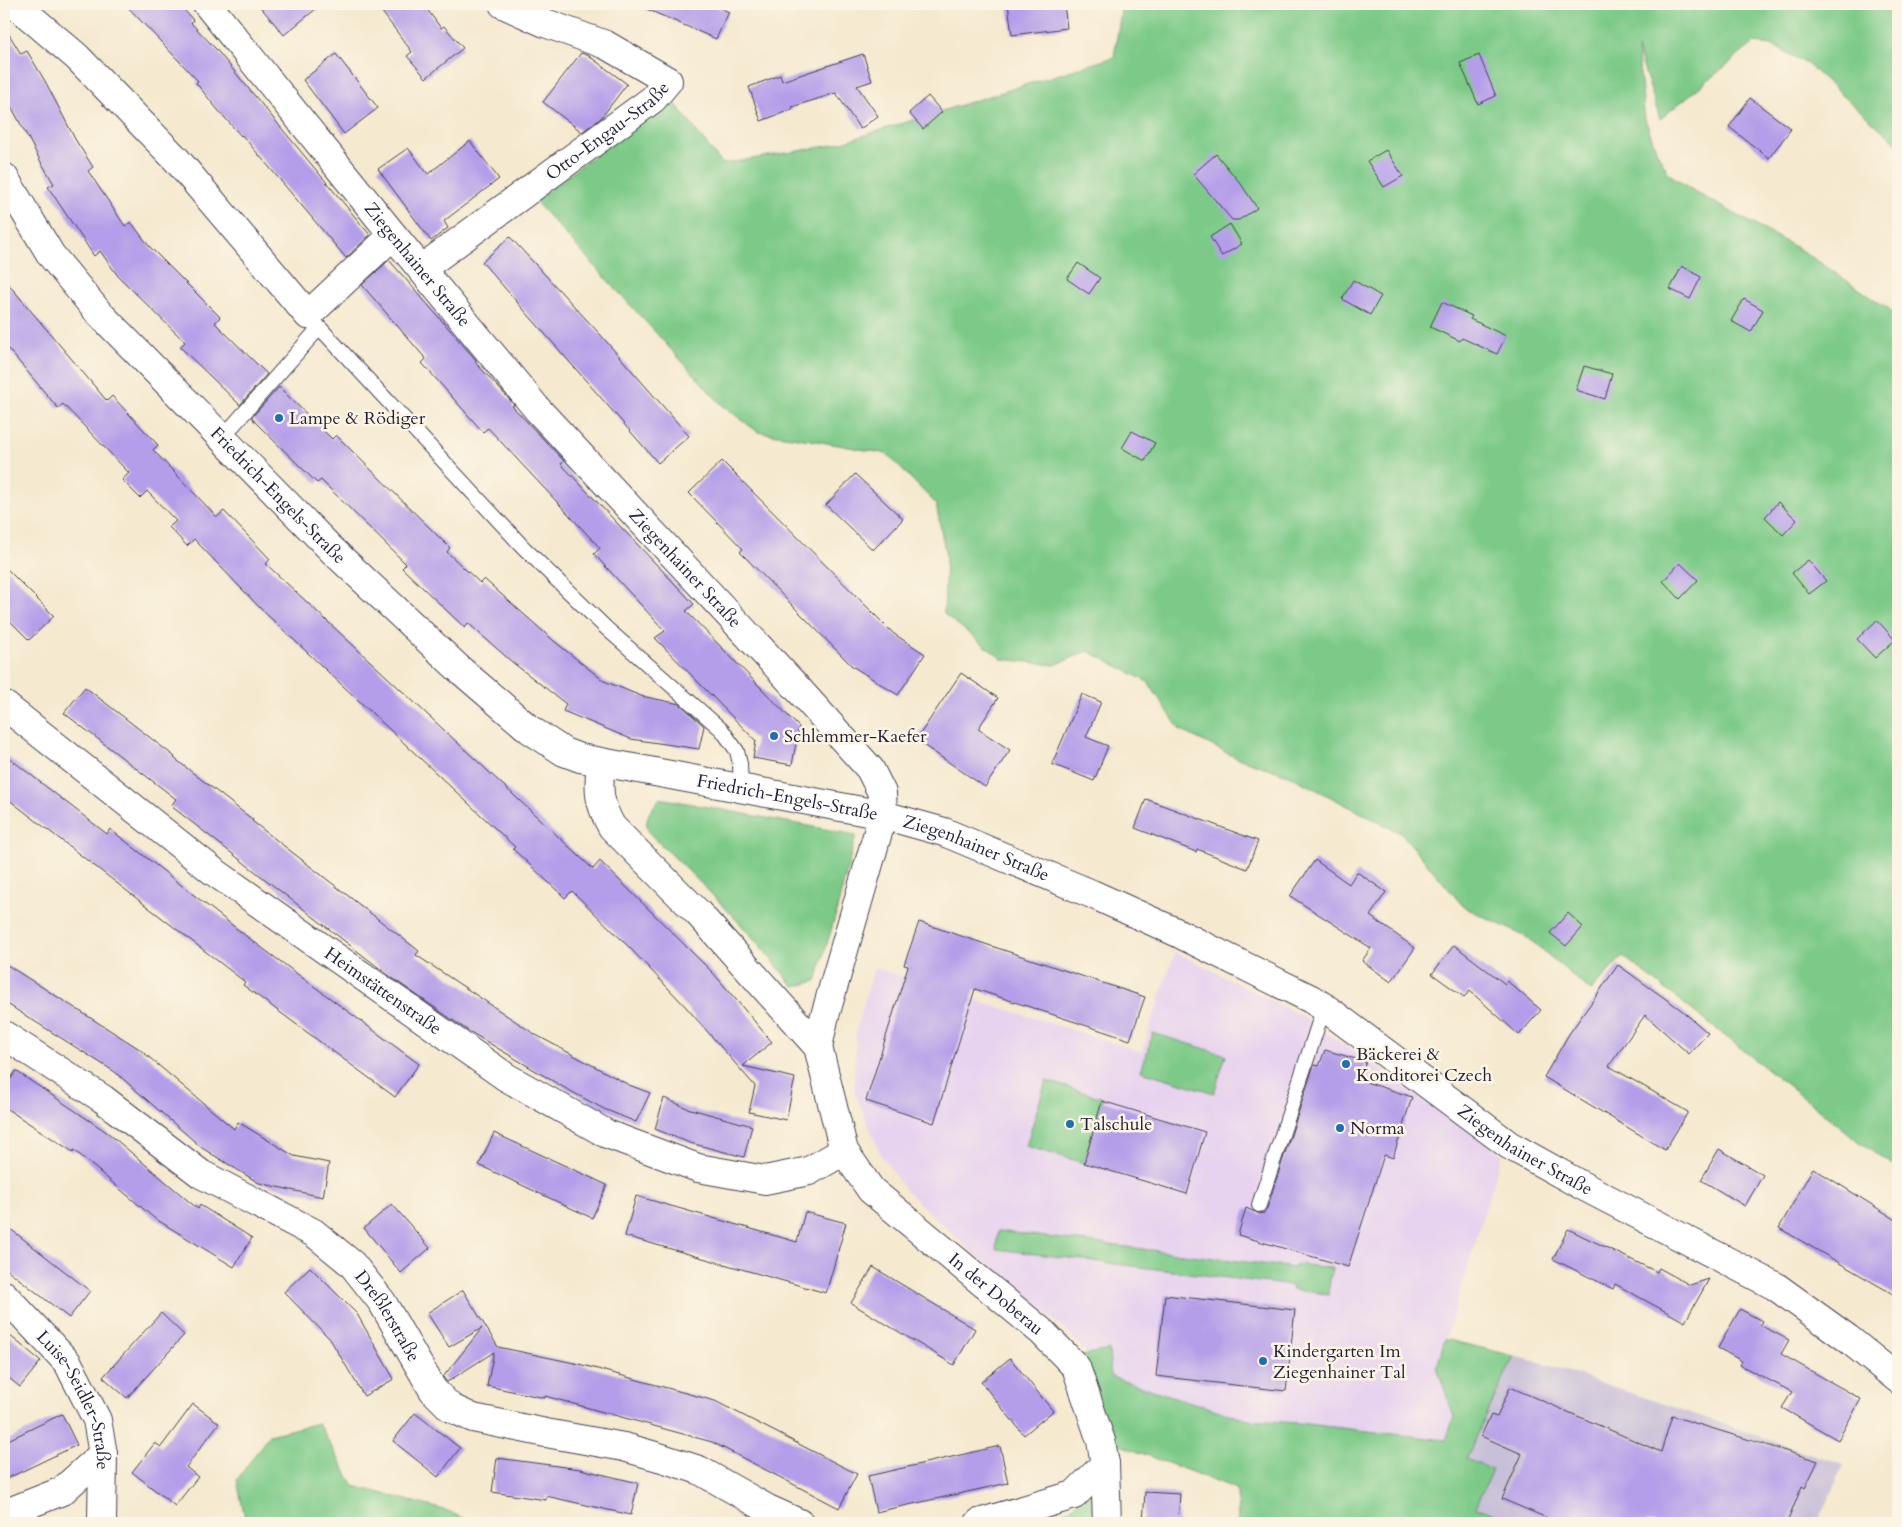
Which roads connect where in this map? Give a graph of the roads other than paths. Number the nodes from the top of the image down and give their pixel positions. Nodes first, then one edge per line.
1 (16, 4) edge
2 (207, 4) edge
3 (502, 4) edge
4 (4, 177) edge
5 (393, 235) junction
6 (421, 269) junction
7 (313, 322) junction
8 (222, 438) junction
9 (4, 705) edge
10 (601, 763) junction
11 (741, 789) junction
12 (883, 815) junction
13 (1324, 1007) junction
14 (4, 1035) edge
15 (818, 1047) junction
16 (844, 1151) junction
17 (1259, 1205) dead end
18 (4, 1295) edge
19 (1898, 1379) edge
20 (103, 1454) junction
21 (1105, 1464) junction
22 (4, 1514) edge
23 (102, 1523) edge
24 (799, 1523) edge
25 (979, 1523) edge
26 (1107, 1523) edge

1 - 7 street
2 - 5 street, Ziegenhainer Straße
3 - 6 street, Otto-Engau-Straße
4 - 8 street, Friedrich-Engels-Straße
5 - 6 street, Ziegenhainer Straße
5 - 7 street
6 - 12 street, Ziegenhainer Straße
7 - 8 lane
7 - 11 lane
8 - 10 street, Friedrich-Engels-Straße
9 - 16 street, Heimstättenstraße
10 - 11 street, Friedrich-Engels-Straße
10 - 15 street, Friedrich-Engels-Straße
11 - 12 street, Friedrich-Engels-Straße
12 - 13 street, Ziegenhainer Straße
12 - 15 street, Friedrich-Engels-Straße
13 - 17 lane
13 - 19 street, Ziegenhainer Straße
14 - 24 street, Dreßlerstraße
15 - 16 street, Friedrich-Engels-Straße
16 - 21 street, In der Doberau
18 - 20 street, Luise-Seidler-Straße
20 - 22 street
20 - 23 street, Luise-Seidler-Straße
21 - 25 street
21 - 26 street, In der Doberau

